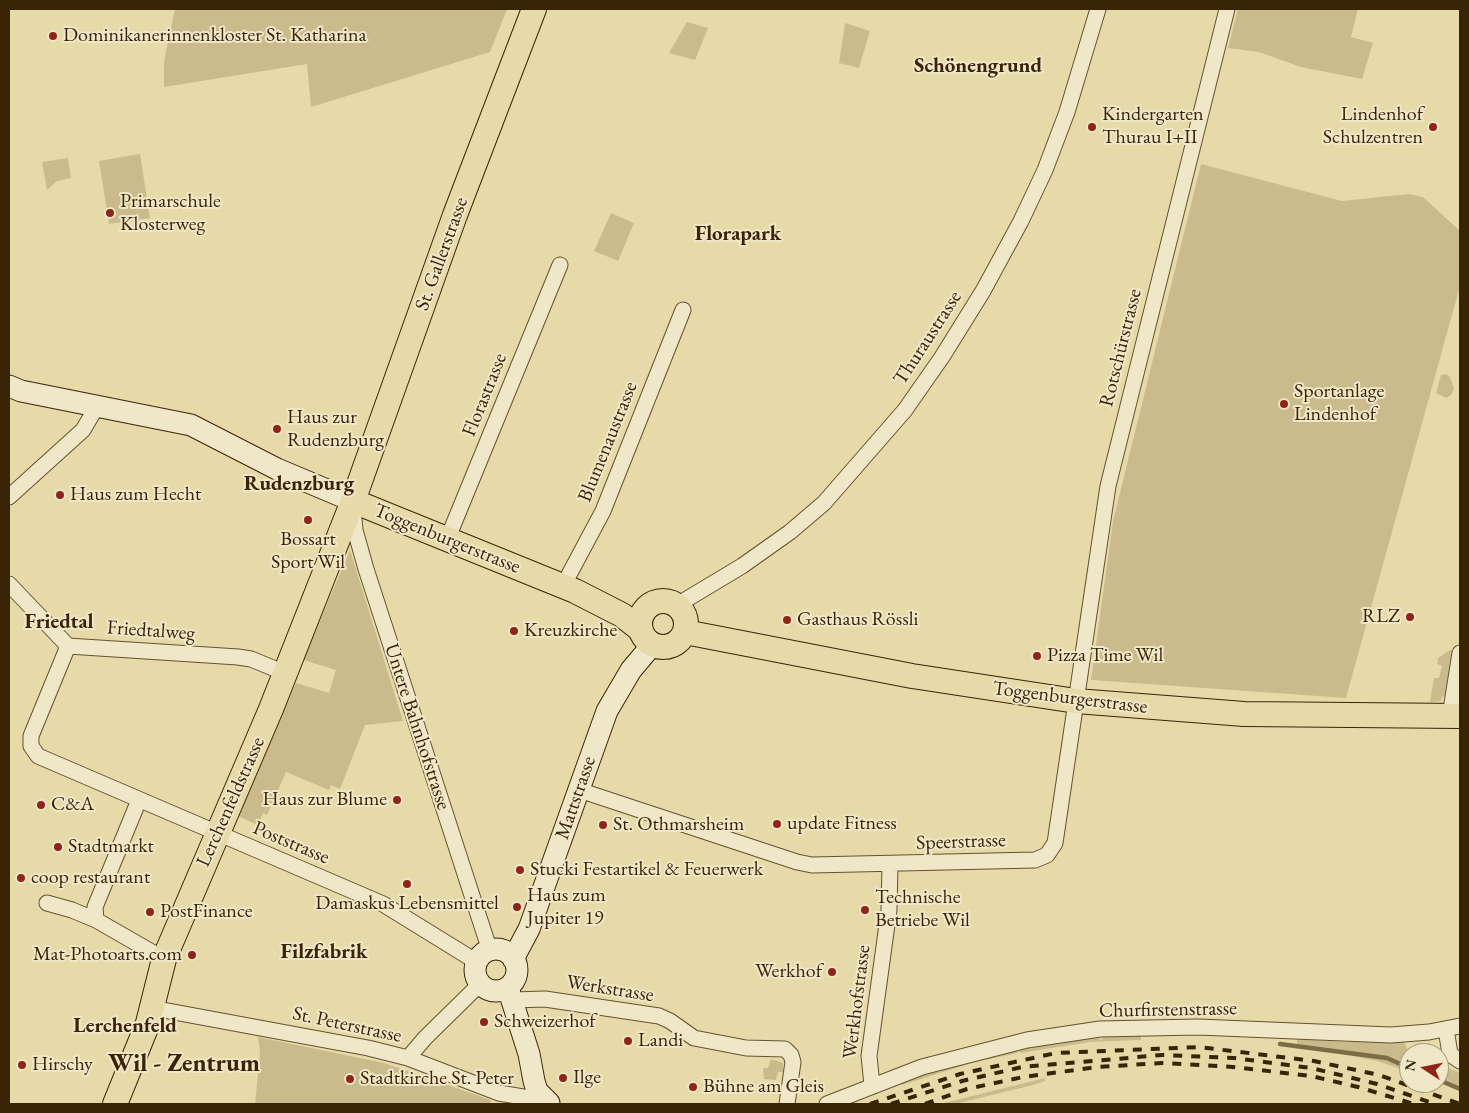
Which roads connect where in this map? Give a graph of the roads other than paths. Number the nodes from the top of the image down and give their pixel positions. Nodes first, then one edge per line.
1 (534, 9) edge
2 (1098, 9) edge
3 (1227, 9) edge
4 (560, 265) dead end
5 (683, 310) dead end
6 (9, 386) edge
7 (95, 404) junction
8 (9, 497) edge
9 (353, 501) junction
10 (447, 540) junction
11 (9, 584) edge
12 (569, 588) junction
13 (677, 604) junction
14 (650, 605) junction
15 (685, 632) junction
16 (647, 637) junction
17 (68, 646) junction
18 (1460, 653) edge
19 (285, 673) junction
20 (1076, 701) junction
21 (1455, 716) edge
22 (579, 790) junction
23 (139, 800) junction
24 (216, 834) junction
25 (890, 864) junction
26 (47, 904) dead end
27 (96, 920) junction
28 (484, 956) junction
29 (514, 959) junction
30 (164, 960) junction
31 (499, 991) junction
32 (152, 1008) junction
33 (1453, 1028) edge
34 (408, 1058) junction
35 (1460, 1061) edge
36 (872, 1085) junction
37 (544, 1103) edge
38 (115, 1104) edge
39 (786, 1104) edge
40 (827, 1104) edge

1 - 9 main road, St. Gallerstrasse
2 - 13 street, Thuraustrasse
3 - 20 street, Rotschürstrasse
4 - 10 street, Florastrasse
5 - 12 street, Blumenaustrasse
6 - 7 street, Toggenburgerstrasse
7 - 8 street
7 - 9 street, Toggenburgerstrasse
9 - 10 main road, Toggenburgerstrasse
9 - 19 main road, Lerchenfeldstrasse
9 - 28 street, Untere Bahnhofstrasse
10 - 12 main road, Toggenburgerstrasse
11 - 17 street
12 - 14 main road, Toggenburgerstrasse
12 - 16 main road, Toggenburgerstrasse
13 - 14 main road
13 - 15 main road
14 - 16 main road
15 - 16 main road
15 - 20 main road, Toggenburgerstrasse
16 - 22 street, Mattstrasse
17 - 19 street, Friedtalweg
17 - 23 street, Poststrasse
18 - 21 street
19 - 24 main road, Lerchenfeldstrasse
20 - 21 main road, Toggenburgerstrasse
20 - 25 street, Speerstrasse
22 - 25 street, Speerstrasse
22 - 29 street, Mattstrasse
23 - 24 street, Poststrasse
23 - 27 street
24 - 28 street, Poststrasse
24 - 30 main road, Lerchenfeldstrasse
25 - 36 street, Werkhofstrasse
26 - 27 street
27 - 30 street
28 - 29 street
28 - 31 street
29 - 31 street
30 - 32 main road, Lerchenfeldstrasse
31 - 34 street
31 - 37 street
31 - 39 street, Werkstrasse
32 - 34 street, St. Peterstrasse
32 - 38 main road, Lerchenfeldstrasse
33 - 35 street
33 - 36 street, Churfirstenstrasse
34 - 37 street, St. Peterstrasse
36 - 40 street, Churfirstenstrasse

